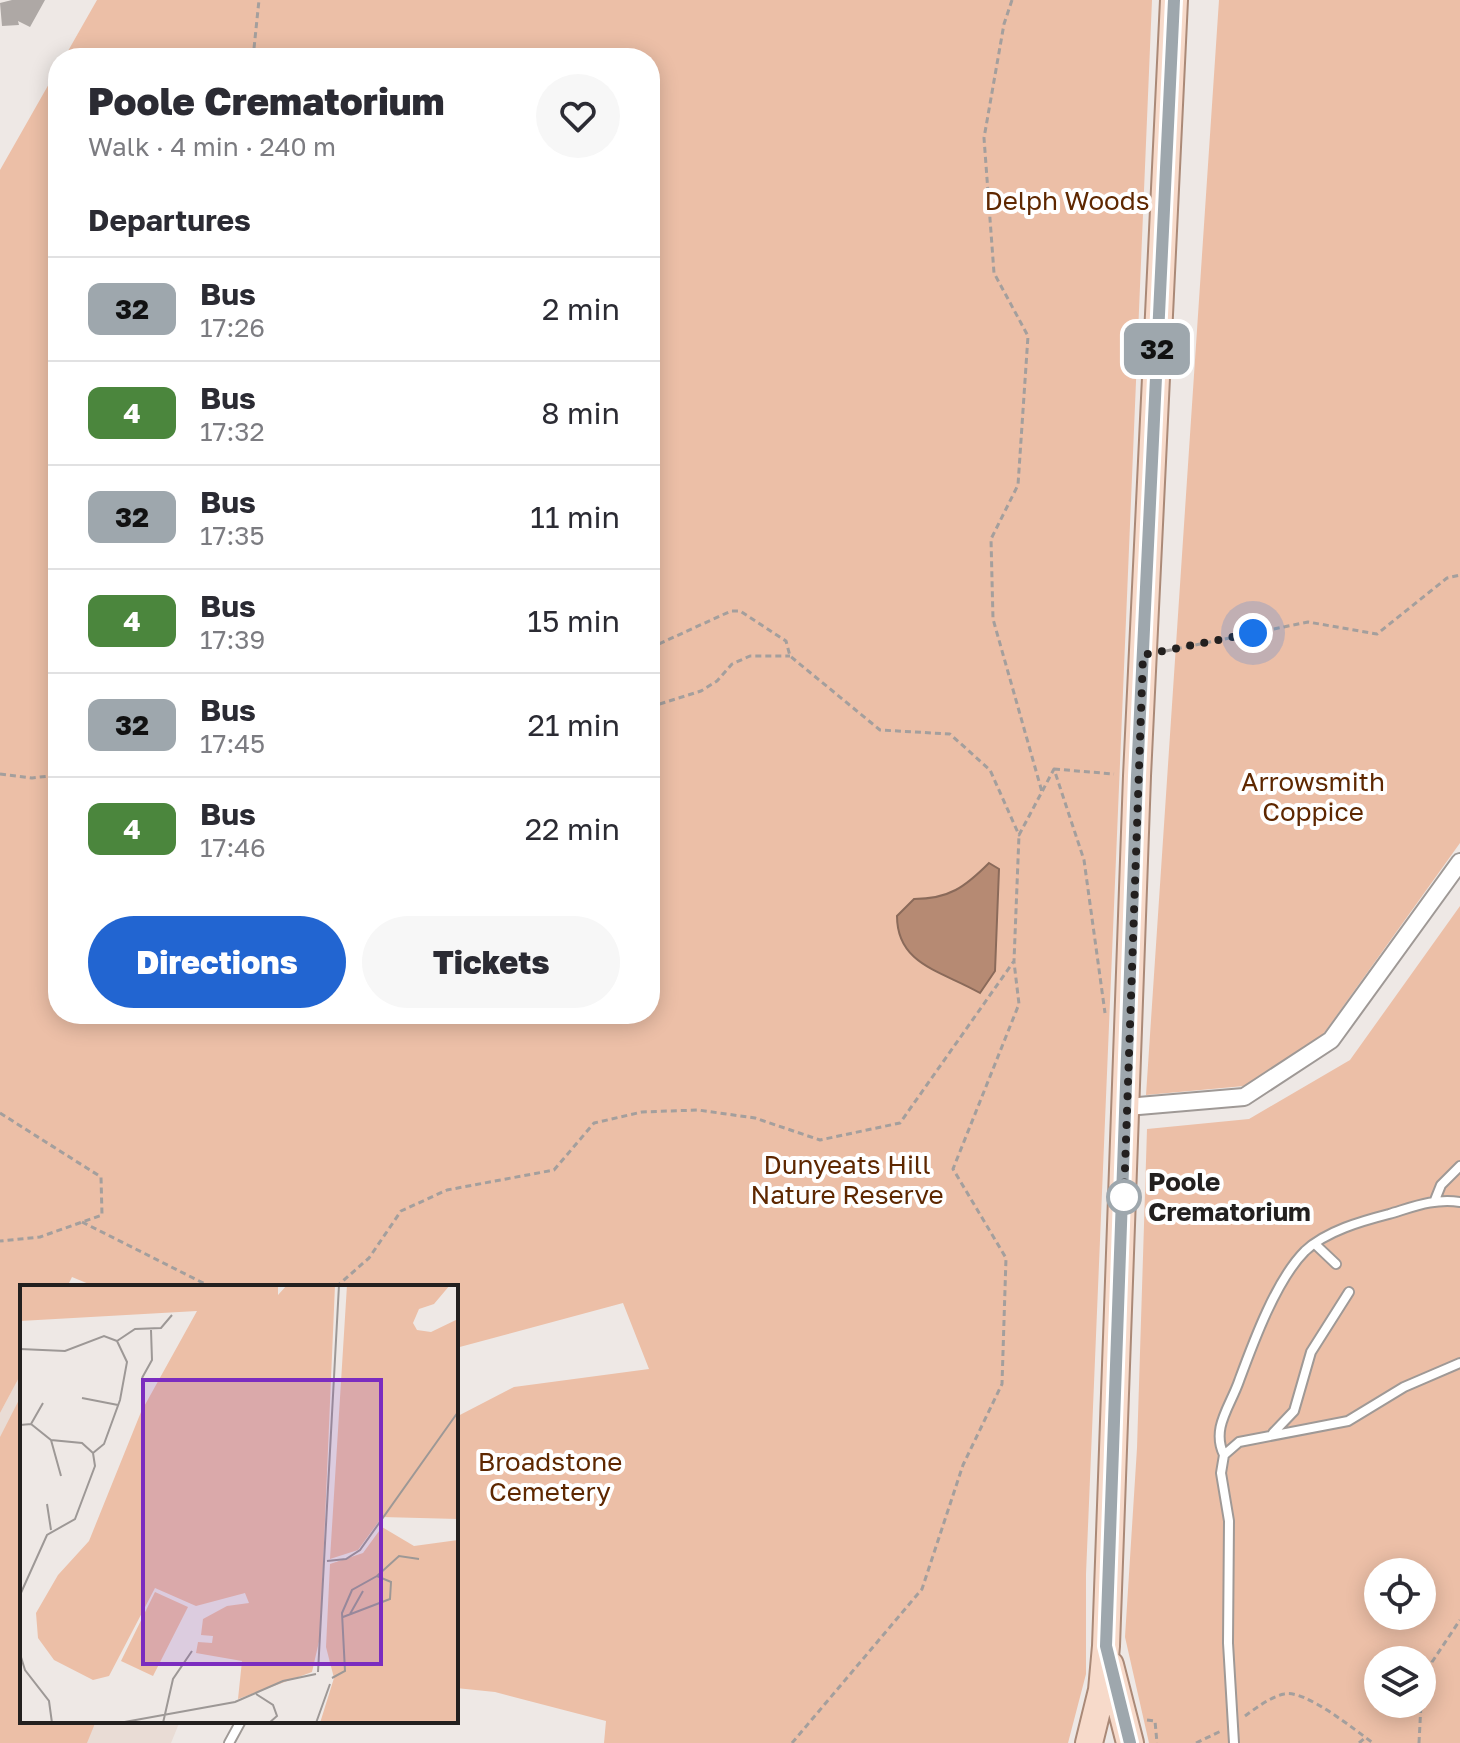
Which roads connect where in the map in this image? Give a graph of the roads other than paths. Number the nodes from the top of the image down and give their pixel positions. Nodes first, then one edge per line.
1 (1174, 0) edge
2 (1460, 862) edge
3 (1127, 1107) junction
4 (1460, 1166) edge
5 (1435, 1200) junction
6 (1460, 1202) edge
7 (1316, 1245) junction
8 (1336, 1264) dead end
9 (1349, 1292) dead end
10 (1460, 1363) edge
11 (1270, 1435) junction
12 (1224, 1455) junction
13 (1106, 1646) junction
14 (240, 1723) edge
15 (229, 1743) edge
16 (1089, 1743) edge
17 (1130, 1743) edge
18 (1234, 1743) edge

1 - 3 main road
2 - 3 street
3 - 13 main road
4 - 5 lane
5 - 6 lane
5 - 7 lane
7 - 8 lane
7 - 12 lane
9 - 11 lane
10 - 11 lane
11 - 12 lane
12 - 18 lane
13 - 16 main road
13 - 17 main road
14 - 15 lane

